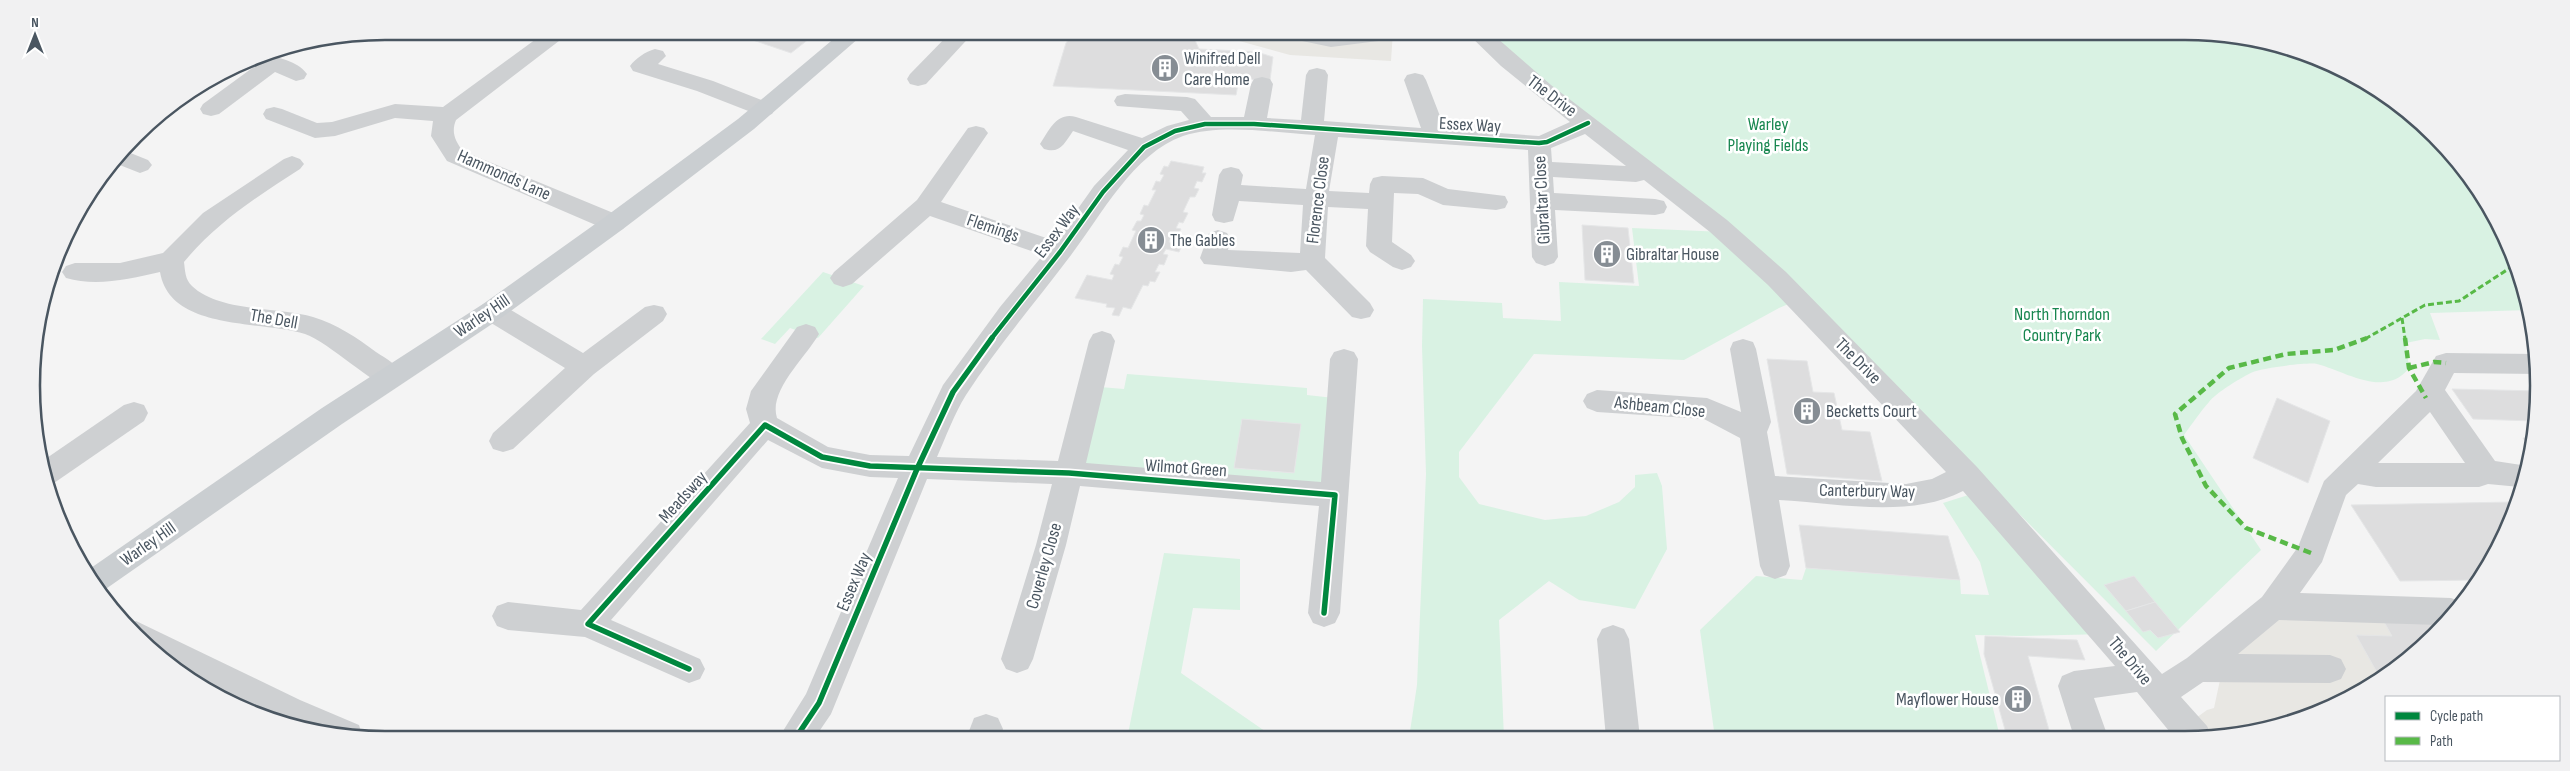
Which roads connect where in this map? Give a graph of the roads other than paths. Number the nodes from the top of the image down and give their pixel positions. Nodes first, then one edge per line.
1 (549, 40) edge
2 (845, 40) edge
3 (955, 40) edge
4 (1326, 40) edge
5 (1339, 40) edge
6 (1485, 40) edge
7 (655, 56) dead end
8 (266, 61) edge
9 (274, 63) junction
10 (296, 74) dead end
11 (1317, 76) dead end
12 (918, 79) dead end
13 (1415, 80) dead end
14 (1262, 84) dead end
15 (1125, 101) dead end
16 (764, 108) junction
17 (211, 109) dead end
18 (274, 114) dead end
19 (448, 114) junction
20 (1588, 123) junction
21 (1205, 124) junction
22 (1254, 124) junction
23 (1320, 129) junction
24 (976, 133) dead end
25 (1436, 137) junction
26 (1539, 143) junction
27 (1052, 144) dead end
28 (1144, 147) junction
29 (125, 159) edge
30 (292, 164) dead end
31 (140, 165) dead end
32 (1540, 169) junction
33 (1636, 174) dead end
34 (1316, 198) junction
35 (1542, 201) junction
36 (1381, 202) junction
37 (1496, 202) dead end
38 (926, 206) junction
39 (1655, 207) dead end
40 (614, 224) junction
41 (1060, 252) junction
42 (1545, 257) dead end
43 (172, 260) junction
44 (1312, 260) junction
45 (1402, 261) dead end
46 (75, 272) dead end
47 (843, 278) dead end
48 (1361, 310) dead end
49 (492, 311) junction
50 (654, 314) dead end
51 (806, 334) dead end
52 (1102, 342) dead end
53 (1743, 349) dead end
54 (1344, 359) dead end
55 (2529, 364) edge
56 (584, 367) junction
57 (391, 377) junction
58 (2530, 380) edge
59 (2434, 383) junction
60 (1597, 401) dead end
61 (134, 412) dead end
62 (765, 425) junction
63 (1753, 432) junction
64 (503, 441) dead end
65 (917, 469) junction
66 (51, 470) edge
67 (2352, 471) junction
68 (2486, 472) junction
69 (1069, 473) junction
70 (1967, 475) junction
71 (2518, 475) edge
72 (1763, 487) junction
73 (1335, 495) junction
74 (1774, 566) dead end
75 (99, 578) edge
76 (2273, 606) junction
77 (2445, 612) edge
78 (1324, 613) dead end
79 (508, 616) dead end
80 (588, 624) junction
81 (1614, 639) dead end
82 (161, 647) edge
83 (1017, 658) dead end
84 (2198, 668) junction
85 (2330, 668) dead end
86 (689, 669) dead end
87 (2151, 686) junction
88 (319, 724) edge
89 (800, 731) edge
90 (1622, 731) edge
91 (2089, 731) edge
92 (2190, 731) edge

1 - 19 street
2 - 16 main road, Warley Hill
3 - 12 street
4 - 5 street
6 - 20 street, The Drive
7 - 16 street
8 - 9 street
9 - 10 street
9 - 17 street
11 - 23 street, Florence Close
13 - 25 street
14 - 22 street
15 - 21 street
16 - 40 main road, Warley Hill
18 - 19 street
19 - 40 street, Hammonds Lane
20 - 26 street, Essex Way
20 - 70 street, The Drive
21 - 22 street, Essex Way
21 - 28 street, Essex Way
22 - 23 street, Essex Way
23 - 25 street, Essex Way
23 - 34 street, Florence Close
24 - 38 street
25 - 26 street, Essex Way
26 - 32 street, Gibraltar Close
27 - 28 street
28 - 41 street, Essex Way
29 - 31 street
30 - 43 street
32 - 33 street
32 - 35 street, Gibraltar Close
34 - 36 street
34 - 44 street, Florence Close
34 - 44 street
35 - 39 street
35 - 42 street, Gibraltar Close
36 - 37 street
36 - 45 street
38 - 41 street, Flemings
38 - 47 street
40 - 49 main road, Warley Hill
41 - 65 street, Essex Way
43 - 46 street
43 - 57 street, The Dell
44 - 48 street, Florence Close
49 - 56 street
49 - 57 main road, Warley Hill
50 - 56 street
51 - 62 street
52 - 69 street
53 - 63 street
54 - 73 street
55 - 59 street
56 - 64 street
57 - 75 main road, Warley Hill
58 - 59 street
59 - 67 street
59 - 68 street
60 - 63 street, Ashbeam Close
61 - 66 street
62 - 65 street
62 - 80 street, Meadsway
63 - 72 street
65 - 69 street, Wilmot Green
65 - 89 street, Essex Way
67 - 68 street
67 - 76 street
68 - 71 street
69 - 73 street, Wilmot Green
69 - 83 street, Coverley Close
70 - 72 street, Canterbury Way
70 - 87 street, The Drive
72 - 74 street
73 - 78 street
76 - 77 street
76 - 84 street
79 - 80 street
80 - 86 street
81 - 90 street
82 - 88 street
84 - 85 street
84 - 87 street
87 - 91 street
87 - 92 street, The Drive

